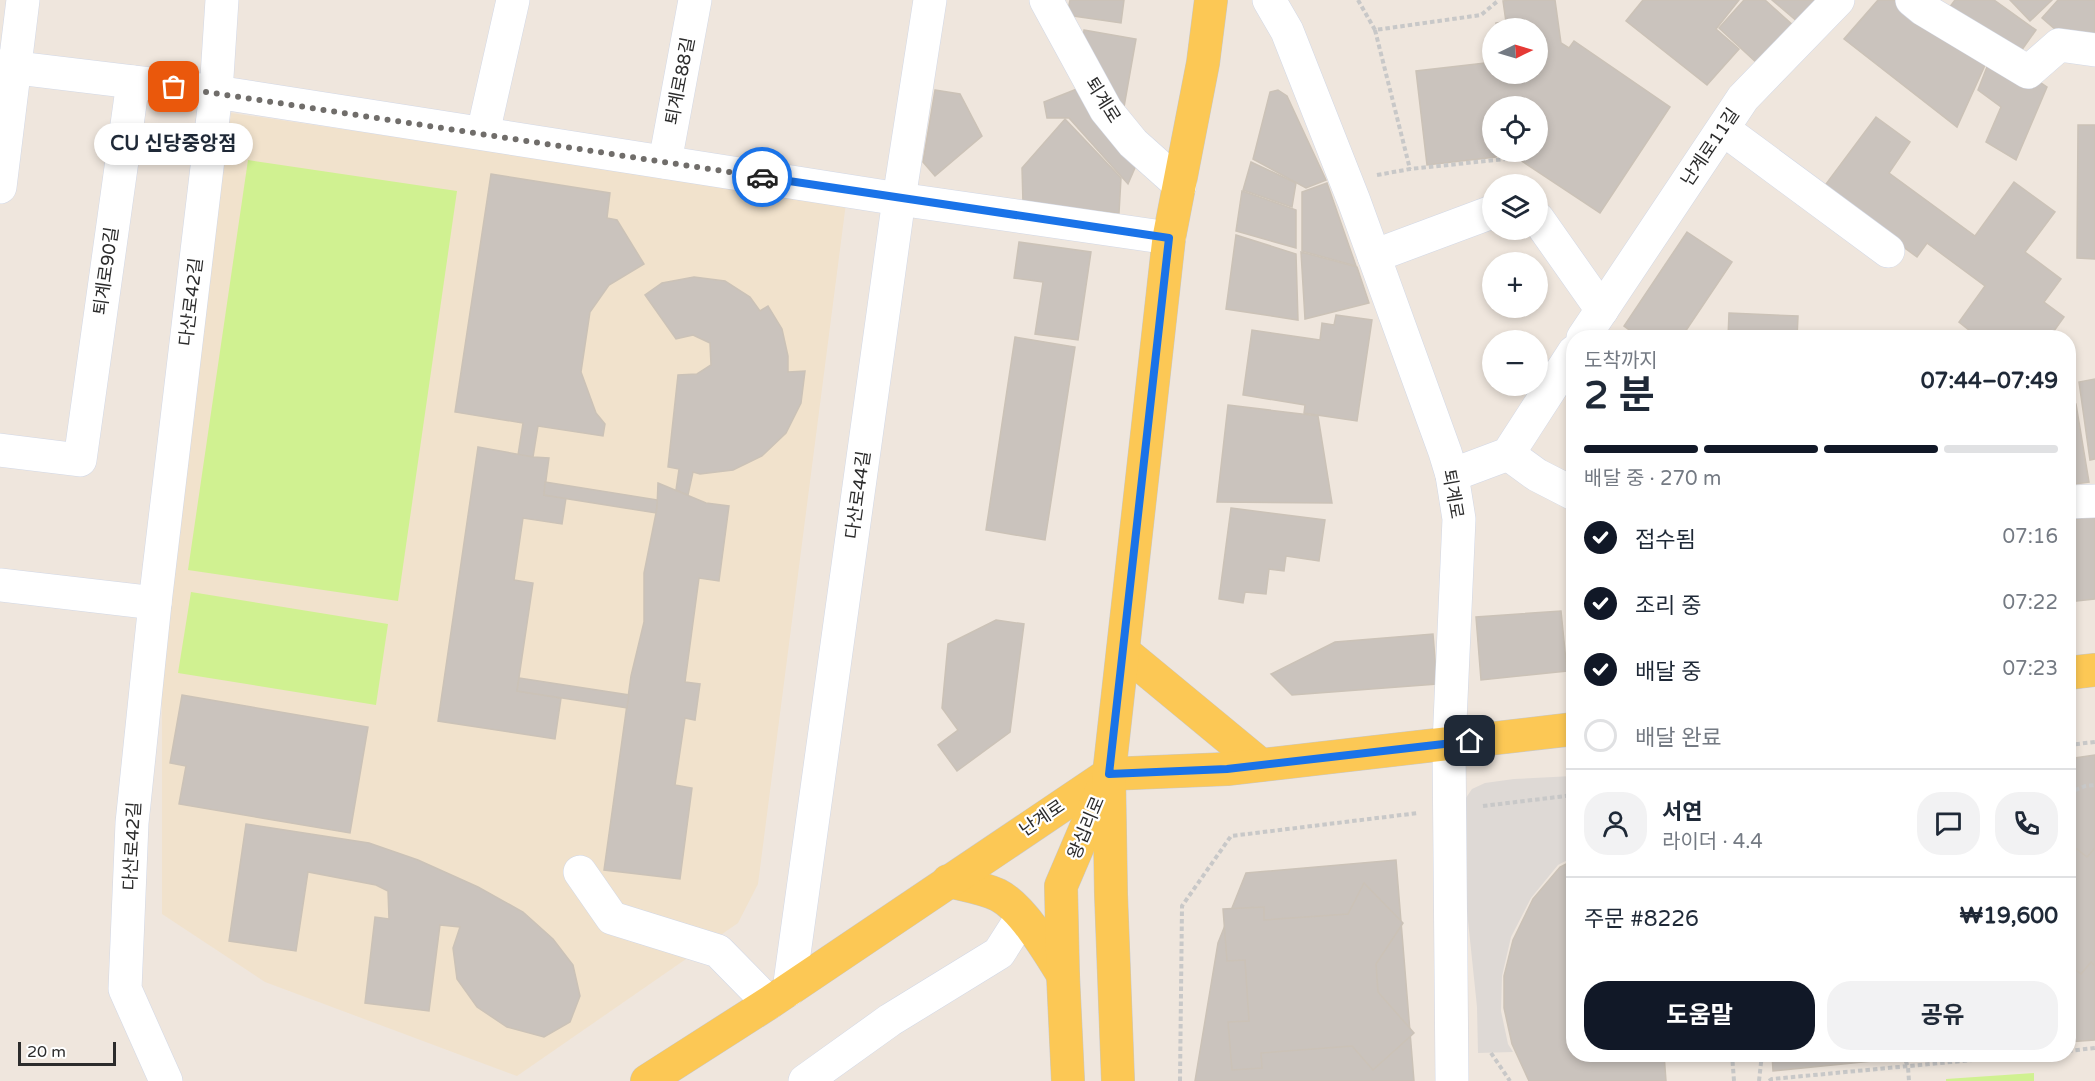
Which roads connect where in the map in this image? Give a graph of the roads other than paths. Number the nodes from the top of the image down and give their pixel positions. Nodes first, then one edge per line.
1 (23, 0) edge
2 (222, 0) edge
3 (513, 0) edge
4 (695, 0) edge
5 (930, 0) edge
6 (1046, 0) edge
7 (1211, 0) edge
8 (1269, 0) edge
9 (1838, 0) edge
10 (1912, 0) edge
11 (2095, 50) edge
12 (7, 67) edge
13 (132, 82) junction
14 (216, 92) junction
15 (1723, 129) junction
16 (483, 133) junction
17 (665, 162) junction
18 (1180, 184) junction
19 (0, 187) edge
20 (899, 199) junction
21 (1482, 216) edge
22 (1169, 238) junction
23 (1548, 240) edge
24 (1888, 251) dead end
25 (1374, 256) junction
26 (1591, 330) edge
27 (1594, 330) edge
28 (1566, 370) edge
29 (0, 450) edge
30 (1508, 454) junction
31 (1452, 475) junction
32 (1566, 490) edge
33 (2095, 501) edge
34 (2076, 502) edge
35 (0, 585) edge
36 (155, 603) junction
37 (1123, 651) junction
38 (2095, 670) edge
39 (2076, 672) edge
40 (1566, 730) edge
41 (1449, 744) junction
42 (1262, 765) junction
43 (1109, 774) junction
44 (580, 872) dead end
45 (948, 881) junction
46 (1022, 917) junction
47 (1062, 975) junction
48 (779, 996) junction
49 (166, 1081) edge
50 (647, 1081) edge
51 (805, 1081) edge
52 (1068, 1081) edge
53 (1118, 1081) edge
54 (1452, 1081) edge

1 - 12 street
2 - 14 street, 다산로42길
3 - 16 street
4 - 17 street, 퇴계로88길
5 - 20 street, 다산로44길
6 - 18 street, 퇴계로
7 - 18 main road
8 - 25 street, 퇴계로
9 - 15 street, 난계로11길
10 - 11 street
12 - 13 street
12 - 19 street
13 - 14 street
13 - 29 street, 퇴계로90길
14 - 16 street
14 - 36 street, 다산로42길
15 - 24 street
15 - 27 street, 난계로11길
16 - 17 street
17 - 20 street
18 - 22 main road
20 - 22 street
20 - 48 street, 다산로44길
21 - 25 street
22 - 37 main road
23 - 26 street
25 - 31 street, 퇴계로
28 - 30 street, 난계로11길
30 - 31 street
30 - 32 street
31 - 41 street, 퇴계로
33 - 34 street
35 - 36 street
36 - 49 street, 다산로42길
37 - 42 main road
37 - 43 main road
38 - 39 main road
40 - 41 main road
41 - 42 main road
41 - 54 street, 퇴계로
42 - 43 main road
43 - 45 main road, 난계로
43 - 47 main road, 왕십리로
43 - 53 main road, 왕십리로
44 - 48 street
45 - 46 main road
45 - 48 main road, 난계로
46 - 47 main road
46 - 51 street
47 - 52 main road, 왕십리로
48 - 50 main road, 난계로

